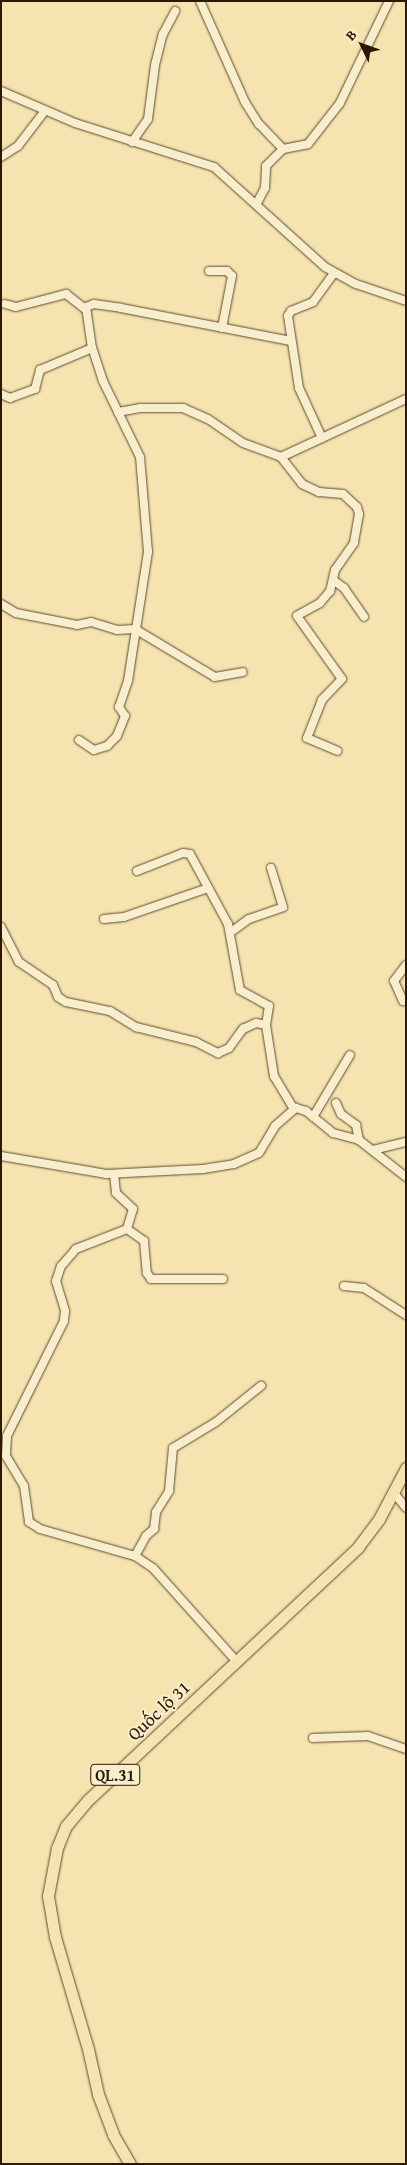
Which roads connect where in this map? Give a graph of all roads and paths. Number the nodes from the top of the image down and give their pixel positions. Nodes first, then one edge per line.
1 (200, 1) edge
2 (389, 1) edge
3 (175, 11) dead end
4 (1, 91) edge
5 (44, 112) junction
6 (132, 142) junction
7 (283, 149) junction
8 (1, 157) edge
9 (258, 203) junction
10 (209, 271) dead end
11 (334, 273) junction
12 (406, 302) edge
13 (5, 304) dead end
14 (86, 309) junction
15 (222, 328) junction
16 (291, 341) junction
17 (92, 348) junction
18 (1, 394) edge
19 (406, 399) edge
20 (118, 412) junction
21 (322, 438) junction
22 (281, 457) junction
23 (333, 580) junction
24 (1, 604) edge
25 (364, 617) dead end
26 (134, 630) junction
27 (243, 672) dead end
28 (79, 740) dead end
29 (337, 751) dead end
30 (271, 868) dead end
31 (137, 871) dead end
32 (208, 888) junction
33 (104, 919) dead end
34 (1, 927) edge
35 (230, 932) junction
36 (406, 965) edge
37 (403, 1001) dead end
38 (266, 1025) junction
39 (350, 1055) dead end
40 (336, 1103) dead end
41 (293, 1108) junction
42 (314, 1117) junction
43 (359, 1140) junction
44 (406, 1142) edge
45 (373, 1150) junction
46 (1, 1156) edge
47 (114, 1174) junction
48 (406, 1177) edge
49 (127, 1229) junction
50 (223, 1279) dead end
51 (344, 1286) dead end
52 (406, 1314) edge
53 (260, 1386) dead end
54 (5, 1432) edge
55 (406, 1468) edge
56 (394, 1493) junction
57 (406, 1508) edge
58 (135, 1556) junction
59 (237, 1662) junction
60 (313, 1738) dead end
61 (406, 1749) edge
62 (130, 2164) edge

1 - 7 street
2 - 7 street
3 - 6 street
4 - 5 street
5 - 6 street
5 - 8 street
6 - 9 street
7 - 9 street
9 - 11 street
10 - 15 street
11 - 12 street
11 - 16 street
13 - 14 street
14 - 15 street
14 - 17 street
15 - 16 street
16 - 21 street
17 - 18 street
17 - 20 street
19 - 21 street
20 - 22 street
20 - 26 street
21 - 22 street
22 - 23 street
23 - 25 street
23 - 29 street
24 - 26 street
26 - 27 street
26 - 28 street
30 - 35 street
31 - 32 street
32 - 33 street
32 - 35 street
34 - 38 street
35 - 38 street
36 - 37 street
38 - 41 street
39 - 42 street
40 - 43 street
41 - 42 street
41 - 47 street
42 - 43 street
43 - 45 street
44 - 45 street
45 - 48 street
46 - 47 street
47 - 49 street
49 - 50 street
49 - 54 street
51 - 52 street
53 - 58 street
54 - 58 street
55 - 56 highway, Quốc lộ 31 / QL.31
56 - 57 street
56 - 59 highway, Quốc lộ 31 / QL.31
58 - 59 street
59 - 62 highway, Quốc lộ 31 / QL.31
60 - 61 street

